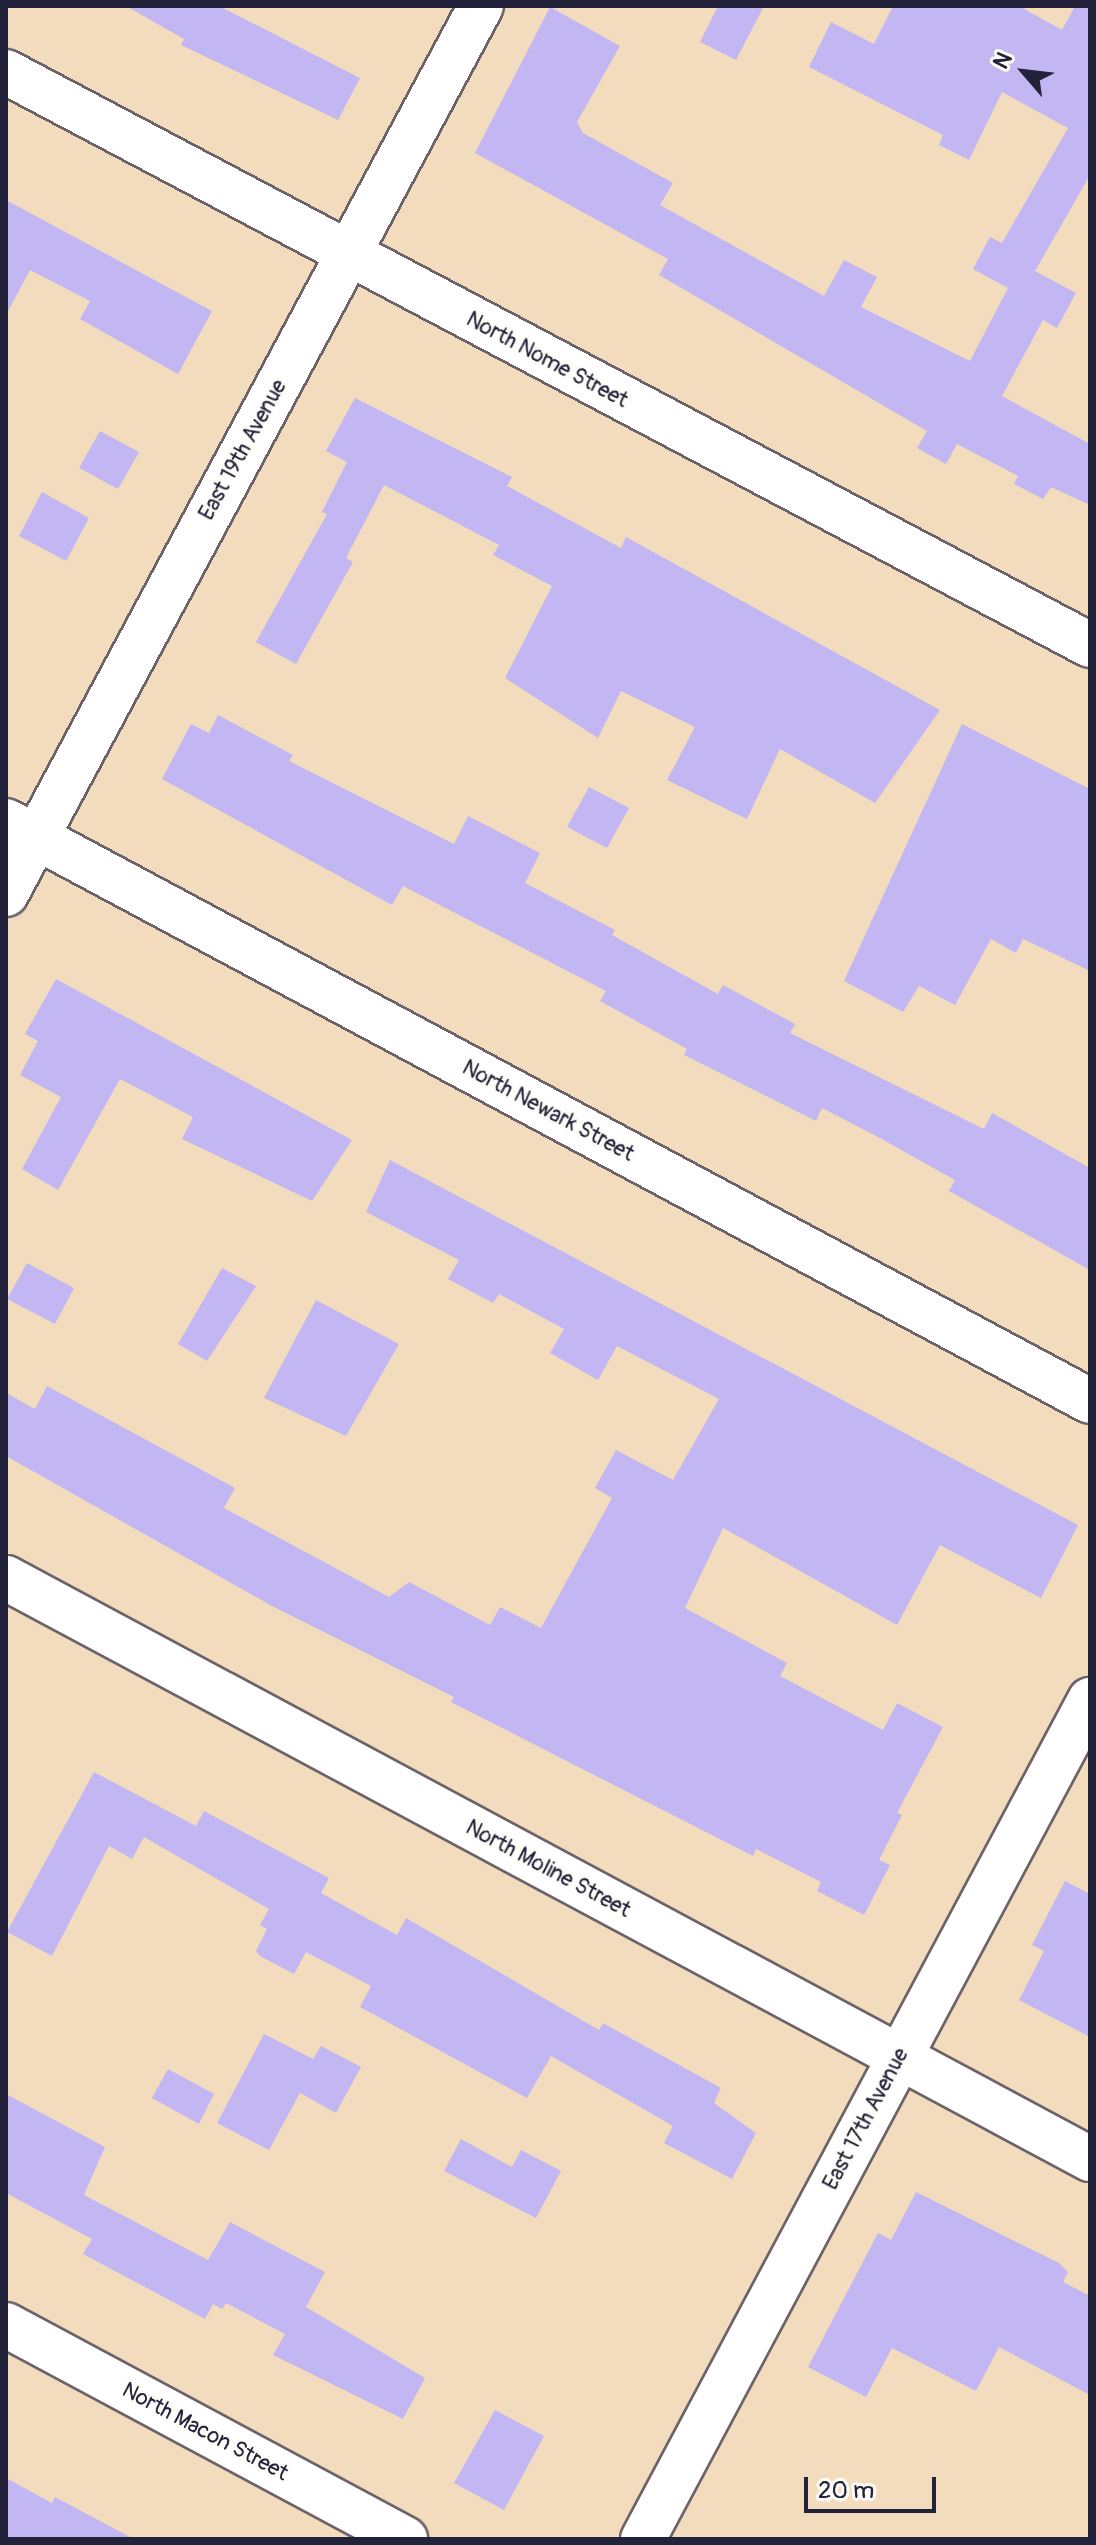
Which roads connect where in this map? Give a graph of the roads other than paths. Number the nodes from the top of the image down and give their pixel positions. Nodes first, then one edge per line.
1 (481, 6) edge
2 (6, 72) edge
3 (349, 255) junction
4 (1090, 645) edge
5 (21, 829) edge
6 (6, 894) edge
7 (1090, 1401) edge
8 (6, 1578) edge
9 (1090, 1700) edge
10 (899, 2057) junction
11 (1090, 2159) edge
12 (6, 2325) edge
13 (405, 2539) edge
14 (643, 2539) edge

1 - 3 street, East 19th Avenue
2 - 3 street, North Nome Street
3 - 4 street, North Nome Street
3 - 5 street, East 19th Avenue
5 - 6 street, East 19th Avenue
5 - 7 street, North Newark Street
8 - 10 street, North Moline Street
9 - 10 street, East 17th Avenue
10 - 11 street, North Moline Street
10 - 14 street, East 17th Avenue
12 - 13 street, North Macon Street

